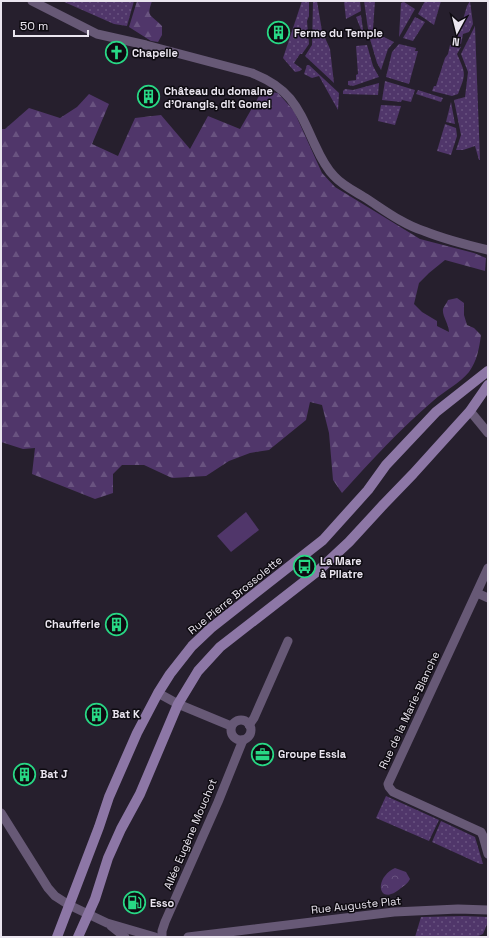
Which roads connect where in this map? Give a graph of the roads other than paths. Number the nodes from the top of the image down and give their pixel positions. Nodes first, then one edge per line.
1 (32, 1) edge
2 (488, 250) edge
3 (488, 371) edge
4 (488, 385) edge
5 (470, 412) junction
6 (488, 433) edge
7 (488, 568) edge
8 (477, 593) junction
9 (488, 598) edge
10 (288, 641) dead end
11 (158, 694) junction
12 (178, 704) junction
13 (250, 725) junction
14 (231, 726) junction
15 (243, 740) junction
16 (1, 813) edge
17 (488, 854) edge
18 (69, 905) junction
19 (488, 910) edge
20 (89, 914) junction
21 (107, 923) junction
22 (222, 935) edge
23 (57, 937) edge
24 (78, 937) edge
25 (125, 937) edge
26 (155, 937) edge
27 (162, 937) edge
28 (188, 937) edge

1 - 2 street
3 - 11 main road, Rue Pierre Brossolette
4 - 5 main road
5 - 6 street
5 - 12 main road
7 - 8 street, Rue de la Marie-Blanche
8 - 9 street
8 - 17 street, Rue de la Marie-Blanche
10 - 13 street, Allée Eugène Mouchot
11 - 12 street
11 - 18 main road, Rue Pierre Brossolette
12 - 14 street
12 - 20 main road
13 - 14 street
13 - 15 street, Allée Eugène Mouchot
14 - 15 street
15 - 27 street, Allée Eugène Mouchot
16 - 18 street
18 - 20 street
18 - 23 main road, Rue Pierre Brossolette
19 - 22 street, Rue Auguste Plat
20 - 21 street
20 - 24 main road
21 - 25 street
21 - 26 street
22 - 28 street, Rue Auguste Plat

